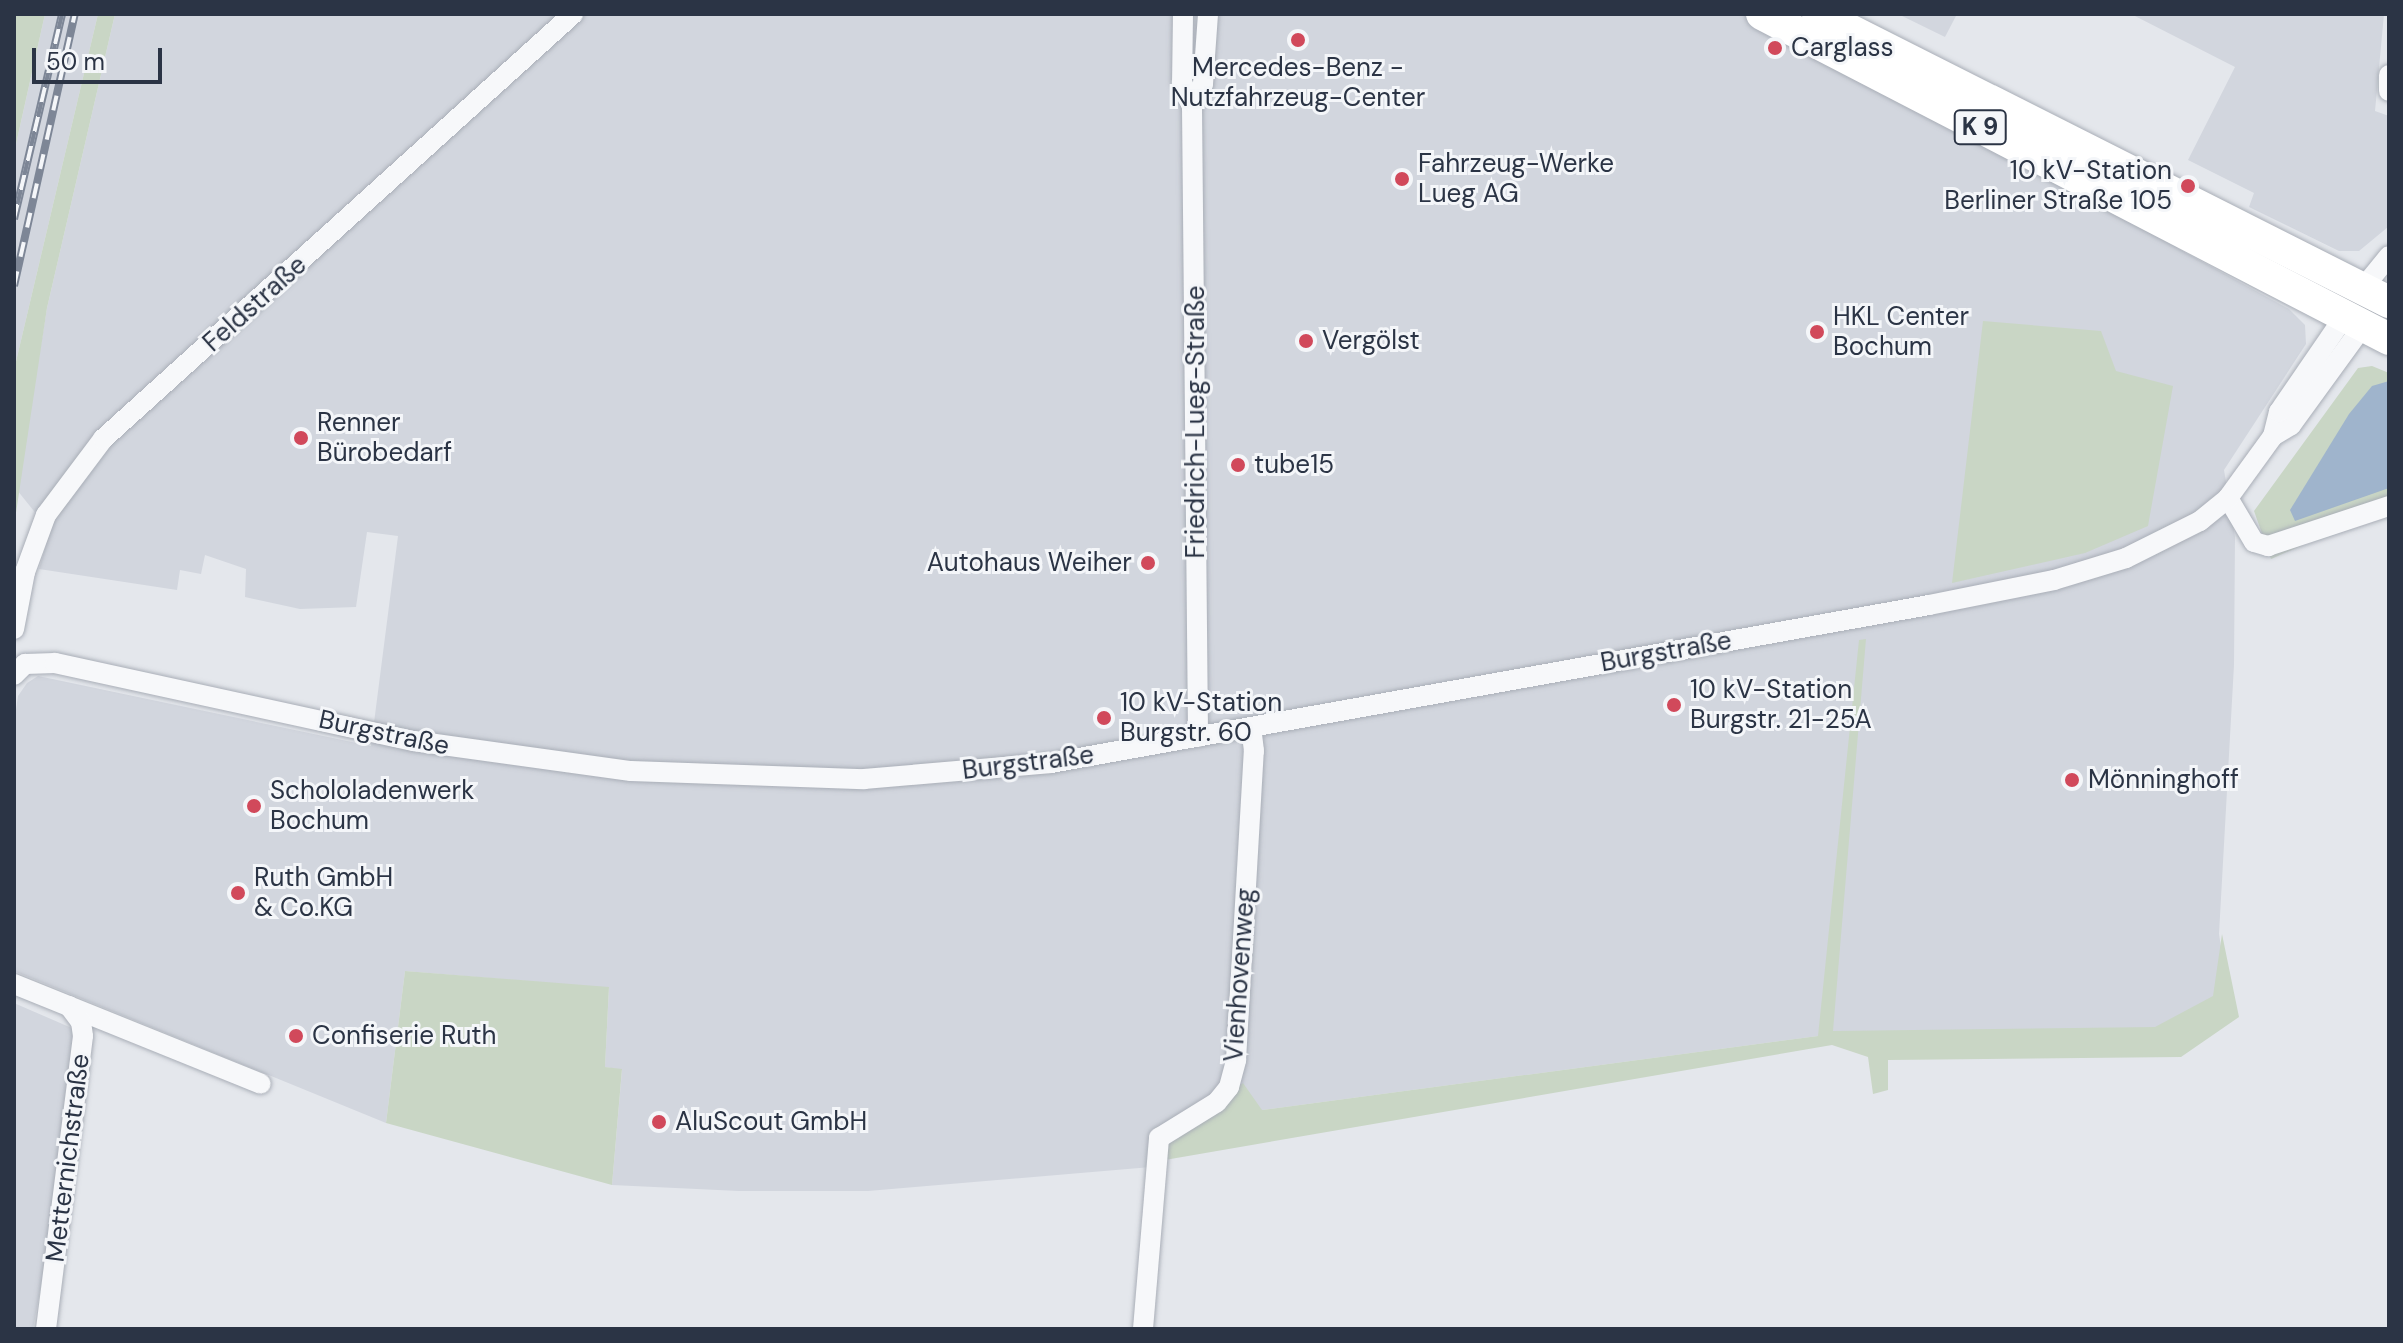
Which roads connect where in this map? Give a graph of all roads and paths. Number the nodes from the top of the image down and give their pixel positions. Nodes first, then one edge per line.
1 (589, 14) edge
2 (1183, 14) edge
3 (1208, 14) edge
4 (1762, 14) edge
5 (1818, 14) edge
6 (569, 20) edge
7 (1862, 24) edge
8 (2389, 75) edge
9 (2389, 91) edge
10 (1192, 107) junction
11 (2389, 256) edge
12 (2382, 296) edge
13 (2365, 327) edge
14 (2228, 498) junction
15 (2389, 506) edge
16 (14, 629) edge
17 (15, 670) edge
18 (1251, 727) junction
19 (1198, 737) junction
20 (14, 984) edge
21 (69, 1006) junction
22 (261, 1084) dead end
23 (46, 1329) edge
24 (1143, 1329) edge

1 - 6 street, Feldstraße
2 - 10 street, Friedrich-Lueg-Straße
3 - 10 street, Friedrich-Lueg-Straße
4 - 13 main road, K 9
5 - 7 main road, K 9
6 - 16 street, Feldstraße
7 - 12 main road, K 9
8 - 9 street
10 - 19 street, Friedrich-Lueg-Straße
11 - 12 street
12 - 13 main road
13 - 14 street, Burgstraße
14 - 15 street
14 - 18 street, Burgstraße
17 - 19 street, Burgstraße
18 - 19 street, Burgstraße
18 - 24 street, Vienhovenweg
20 - 21 street
21 - 22 street, Metternichstraße
21 - 23 street, Metternichstraße

